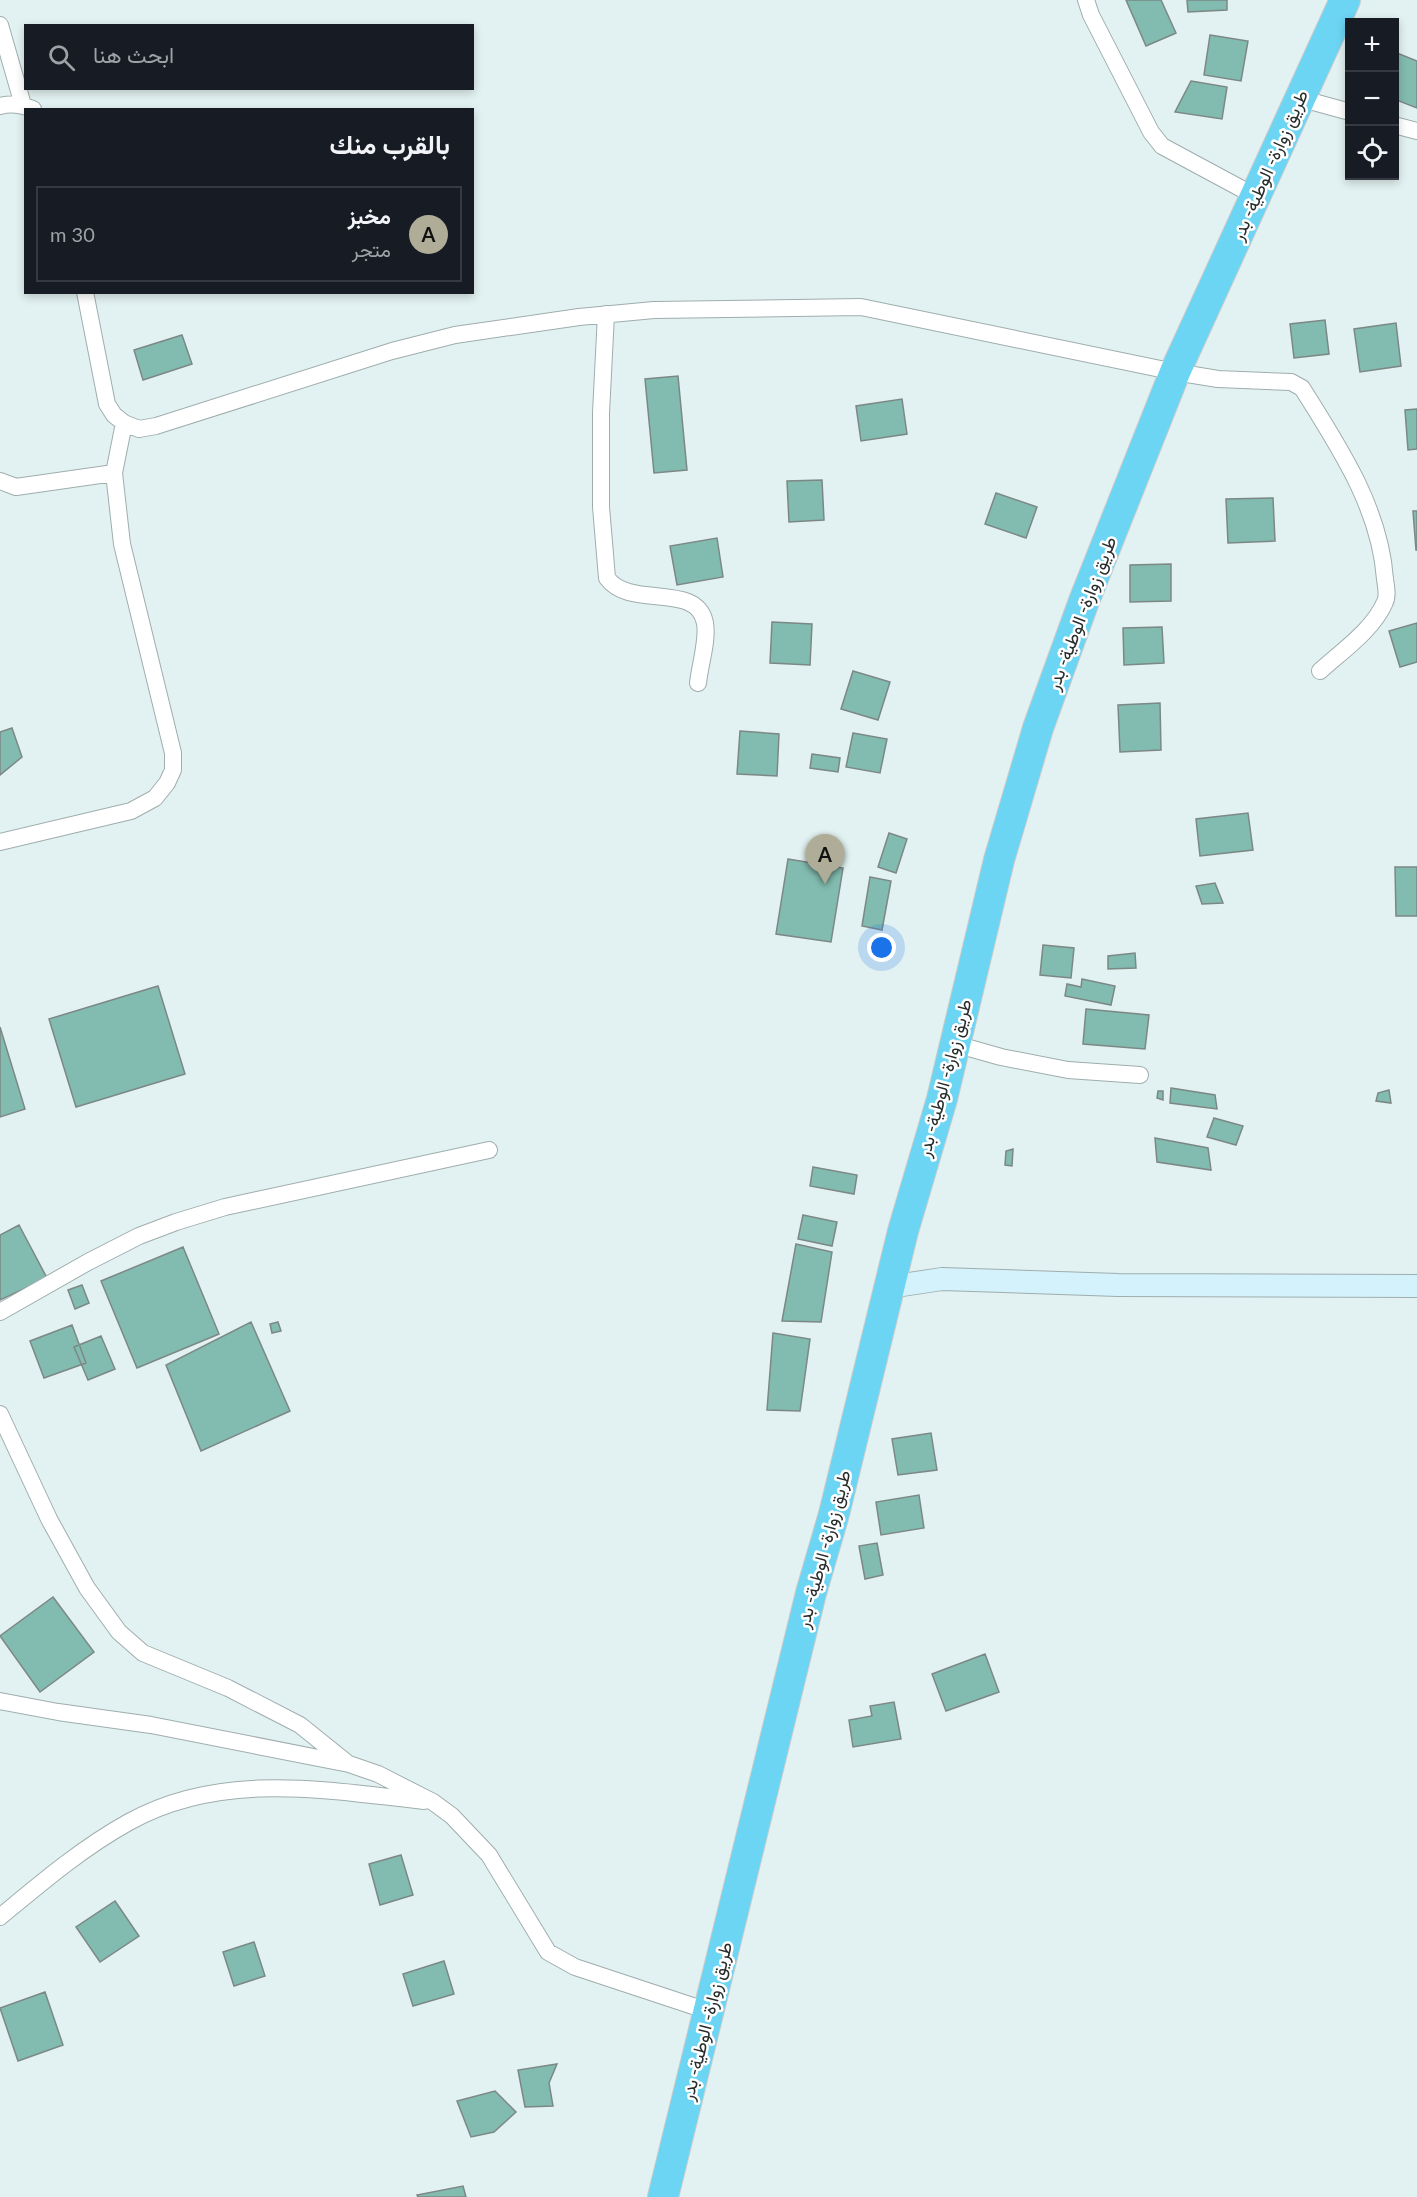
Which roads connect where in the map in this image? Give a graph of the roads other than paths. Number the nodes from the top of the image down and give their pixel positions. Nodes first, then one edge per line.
1 (1086, 0) edge
2 (1345, 0) edge
3 (0, 25) edge
4 (1299, 98) junction
5 (0, 106) edge
6 (28, 107) edge
7 (1345, 111) edge
8 (1399, 125) edge
9 (1417, 131) edge
10 (1255, 196) junction
11 (85, 294) edge
12 (606, 314) junction
13 (1174, 372) junction
14 (124, 423) junction
15 (114, 473) junction
16 (0, 481) edge
17 (1320, 672) dead end
18 (698, 683) dead end
19 (0, 842) edge
20 (955, 1044) junction
21 (1140, 1076) dead end
22 (489, 1150) dead end
23 (1417, 1286) edge
24 (889, 1287) junction
25 (0, 1312) edge
26 (0, 1414) edge
27 (0, 1701) edge
28 (349, 1764) junction
29 (433, 1802) junction
30 (0, 1917) edge
31 (708, 2011) junction
32 (663, 2197) edge

1 - 10 street
2 - 4 highway, طريق زوارة- الوطية- بدر
3 - 6 street
4 - 7 street
4 - 10 highway, طريق زوارة- الوطية- بدر
5 - 6 street
8 - 9 street
10 - 13 highway, طريق زوارة- الوطية- بدر
11 - 14 street
12 - 13 street
12 - 14 street
12 - 18 street
13 - 17 street
13 - 20 highway, طريق زوارة- الوطية- بدر
14 - 15 street
15 - 16 street
15 - 19 street
20 - 21 street
20 - 24 highway, طريق زوارة- الوطية- بدر
22 - 25 street
23 - 24 street
24 - 31 highway, طريق زوارة- الوطية- بدر
26 - 28 street
27 - 28 street
28 - 29 street
29 - 30 street
29 - 31 street
31 - 32 highway, طريق زوارة- الوطية- بدر

